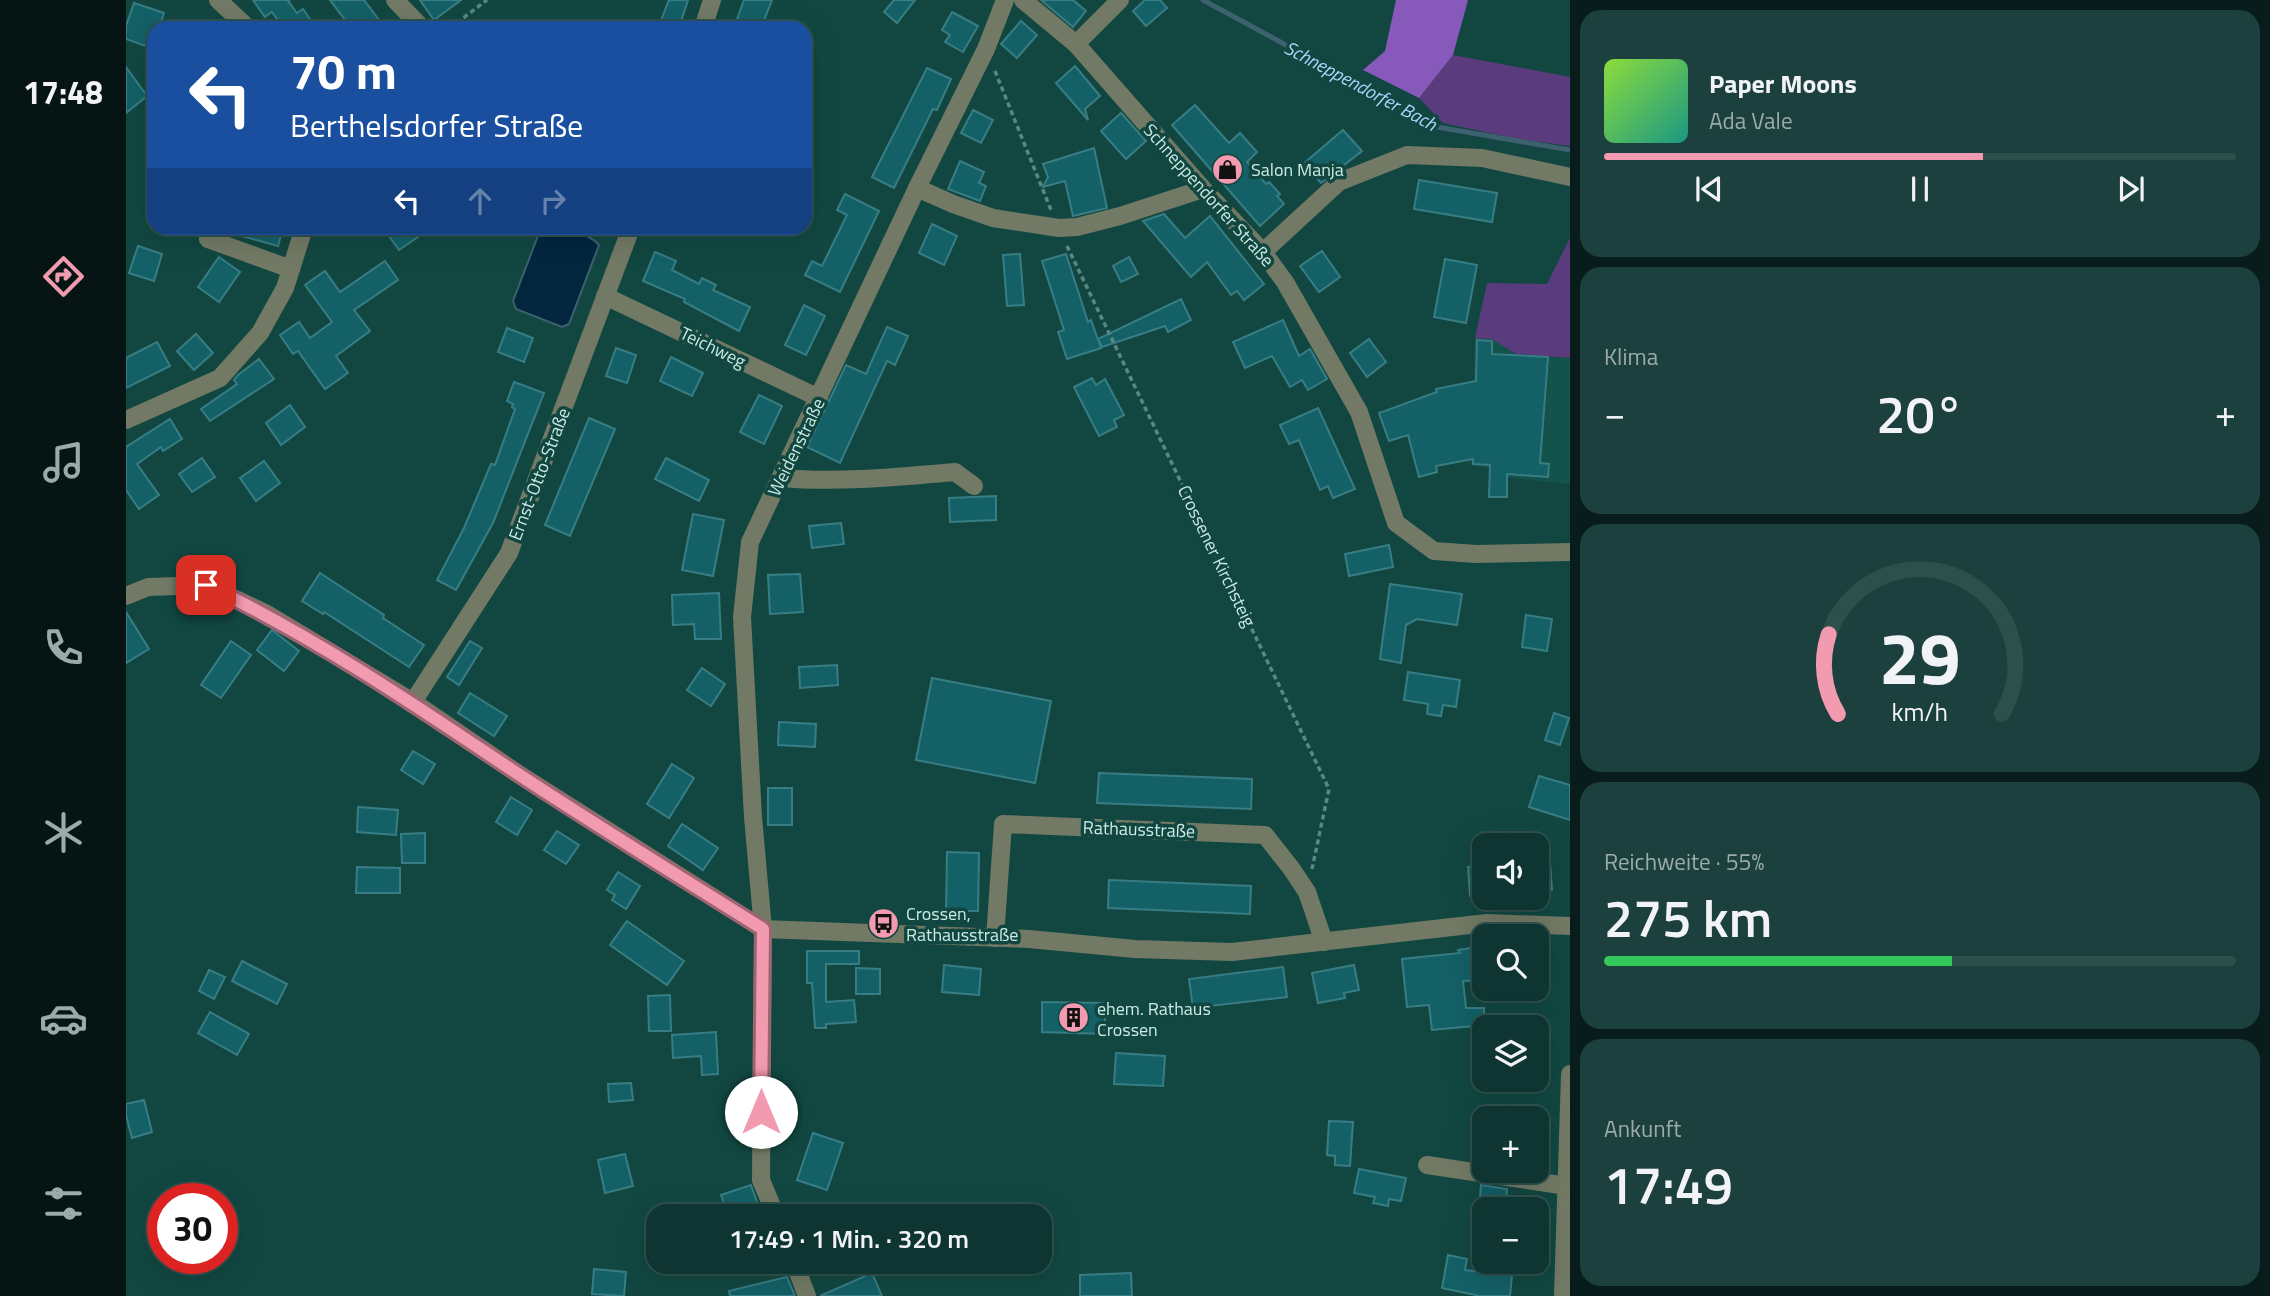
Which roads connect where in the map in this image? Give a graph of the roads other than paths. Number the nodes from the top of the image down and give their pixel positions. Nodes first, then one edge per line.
1 (395, 0) edge
2 (712, 0) edge
3 (1005, 0) edge
4 (1023, 0) edge
5 (1121, 0) edge
6 (224, 2) edge
7 (242, 21) edge
8 (415, 21) edge
9 (705, 21) edge
10 (1076, 44) junction
11 (1570, 177) edge
12 (918, 188) junction
13 (1203, 189) junction
14 (302, 235) edge
15 (628, 235) edge
16 (208, 239) dead end
17 (1263, 252) junction
18 (291, 269) junction
19 (606, 296) junction
20 (819, 398) junction
21 (126, 420) edge
22 (781, 478) junction
23 (974, 486) dead end
24 (1570, 552) edge
25 (126, 596) edge
26 (413, 702) junction
27 (1570, 926) edge
28 (763, 929) junction
29 (995, 938) junction
30 (1324, 942) junction
31 (1570, 1074) edge
32 (1427, 1165) dead end
33 (1567, 1186) junction
34 (771, 1204) edge
35 (799, 1274) edge
36 (807, 1296) edge
37 (1563, 1296) edge

1 - 8 street
2 - 9 street
3 - 12 street, Weidenstraße
4 - 10 street, Schneppendorfer Straße
5 - 10 street
6 - 7 street
10 - 13 street, Schneppendorfer Straße
11 - 17 street
12 - 13 street
12 - 20 street, Weidenstraße
13 - 17 street, Schneppendorfer Straße
14 - 18 street
15 - 19 street, Ernst-Otto-Straße
16 - 18 street
17 - 24 street, Schneppendorfer Straße
18 - 21 street
19 - 20 street, Teichweg
19 - 26 street, Ernst-Otto-Straße
20 - 22 street, Weidenstraße
22 - 23 street
22 - 28 street, Weidenstraße
25 - 26 street
26 - 28 street
27 - 30 street
28 - 29 street
28 - 34 street, Weidenstraße
29 - 30 street
29 - 30 street, Rathausstraße
31 - 33 street
32 - 33 street
33 - 37 street
35 - 36 street

